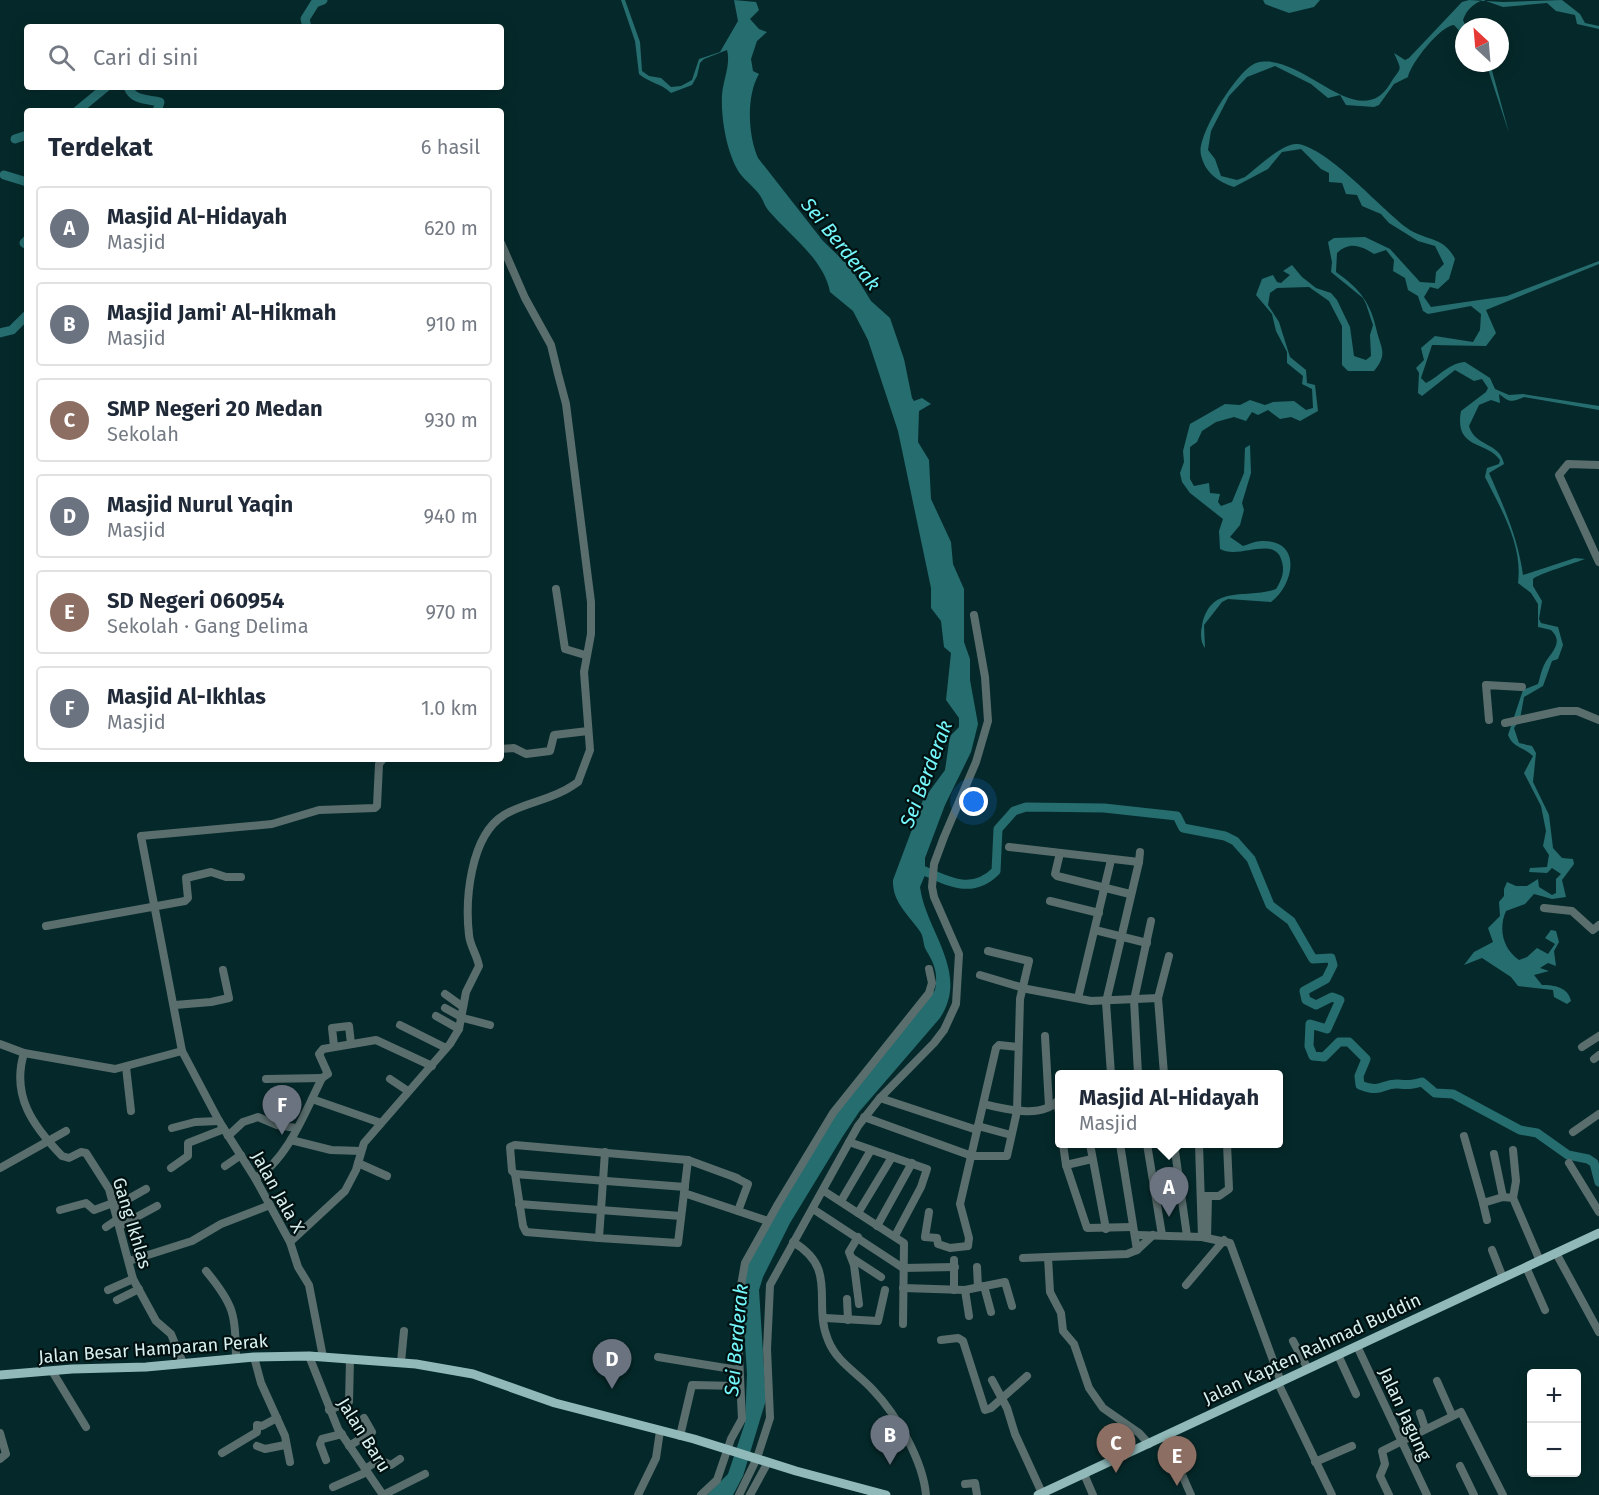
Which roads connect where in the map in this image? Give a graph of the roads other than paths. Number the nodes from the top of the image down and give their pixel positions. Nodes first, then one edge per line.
1 (504, 250) edge
2 (1599, 465) edge
3 (1599, 562) edge
4 (556, 589) dead end
5 (974, 615) dead end
6 (585, 655) junction
7 (1522, 687) dead end
8 (1489, 720) dead end
9 (1599, 720) edge
10 (1505, 723) dead end
11 (588, 731) junction
12 (504, 749) edge
13 (381, 762) edge
14 (1009, 847) dead end
15 (1140, 852) dead end
16 (1060, 853) junction
17 (1111, 860) junction
18 (1139, 862) junction
19 (241, 877) dead end
20 (1105, 889) junction
21 (1130, 894) junction
22 (1050, 901) dead end
23 (153, 907) junction
24 (1544, 908) dead end
25 (1099, 913) junction
26 (1151, 921) dead end
27 (1599, 925) edge
28 (46, 926) dead end
29 (1095, 930) junction
30 (1120, 936) junction
31 (1147, 943) junction
32 (988, 951) dead end
33 (1169, 956) dead end
34 (929, 969) dead end
35 (224, 970) dead end
36 (980, 975) dead end
37 (1023, 987) junction
38 (445, 994) dead end
39 (1078, 998) junction
40 (1158, 998) junction
41 (1134, 1000) junction
42 (1106, 1002) junction
43 (175, 1005) junction
44 (463, 1007) junction
45 (445, 1008) dead end
46 (436, 1016) dead end
47 (463, 1018) junction
48 (400, 1024) dead end
49 (489, 1024) dead end
50 (459, 1029) junction
51 (1045, 1036) dead end
52 (1599, 1036) edge
53 (0, 1044) edge
54 (351, 1044) junction
55 (334, 1046) junction
56 (1018, 1047) junction
57 (1582, 1047) dead end
58 (446, 1048) junction
59 (182, 1051) junction
60 (24, 1053) junction
61 (432, 1066) junction
62 (126, 1067) junction
63 (1111, 1070) edge
64 (1138, 1070) edge
65 (1164, 1070) edge
66 (266, 1078) dead end
67 (322, 1078) junction
68 (390, 1079) dead end
69 (408, 1091) junction
70 (880, 1098) junction
71 (312, 1099) junction
72 (1055, 1102) edge
73 (984, 1104) junction
74 (131, 1111) dead end
75 (1017, 1111) junction
76 (1599, 1114) edge
77 (864, 1117) junction
78 (219, 1121) junction
79 (381, 1123) junction
80 (172, 1128) dead end
81 (296, 1128) junction
82 (977, 1128) junction
83 (66, 1131) dead end
84 (226, 1132) junction
85 (1573, 1132) dead end
86 (1011, 1135) junction
87 (1464, 1136) dead end
88 (291, 1140) junction
89 (48, 1141) junction
90 (849, 1142) junction
91 (1064, 1148) edge
92 (1091, 1148) edge
93 (1121, 1148) edge
94 (1148, 1148) edge
95 (1175, 1148) edge
96 (1200, 1148) edge
97 (1227, 1148) edge
98 (871, 1150) junction
99 (1513, 1150) dead end
100 (605, 1152) junction
101 (1494, 1154) dead end
102 (241, 1155) junction
103 (972, 1155) junction
104 (360, 1157) junction
105 (892, 1157) junction
106 (1092, 1159) junction
107 (688, 1160) junction
108 (1569, 1162) dead end
109 (912, 1163) junction
110 (1066, 1165) junction
111 (225, 1166) dead end
112 (0, 1168) edge
113 (171, 1168) dead end
114 (515, 1174) junction
115 (387, 1176) dead end
116 (255, 1178) junction
117 (603, 1181) junction
118 (146, 1189) dead end
119 (684, 1190) junction
120 (824, 1191) junction
121 (1205, 1196) junction
122 (1503, 1197) junction
123 (1513, 1197) junction
124 (841, 1201) junction
125 (1482, 1203) junction
126 (519, 1204) junction
127 (114, 1205) junction
128 (270, 1205) junction
129 (157, 1206) dead end
130 (813, 1209) junction
131 (60, 1210) dead end
132 (601, 1210) junction
133 (738, 1211) junction
134 (929, 1212) dead end
135 (1599, 1212) edge
136 (858, 1213) junction
137 (681, 1216) junction
138 (1487, 1220) dead end
139 (768, 1221) junction
140 (119, 1223) junction
141 (877, 1226) junction
142 (106, 1227) dead end
143 (1106, 1229) junction
144 (1135, 1231) junction
145 (1599, 1233) edge
146 (1158, 1235) junction
147 (896, 1236) junction
148 (1187, 1236) junction
149 (599, 1238) junction
150 (858, 1238) junction
151 (1205, 1238) junction
152 (1224, 1240) junction
153 (290, 1242) junction
154 (793, 1242) junction
155 (1137, 1250) junction
156 (1492, 1250) dead end
157 (1557, 1253) junction
158 (1048, 1257) junction
159 (852, 1258) junction
160 (1023, 1258) dead end
161 (129, 1261) junction
162 (1540, 1261) junction
163 (977, 1267) dead end
164 (1526, 1267) junction
165 (903, 1268) junction
166 (206, 1271) dead end
167 (881, 1276) dead end
168 (1503, 1278) junction
169 (133, 1279) junction
170 (1186, 1285) dead end
171 (981, 1287) junction
172 (903, 1288) junction
173 (139, 1289) junction
174 (108, 1290) dead end
175 (885, 1290) dead end
176 (954, 1290) junction
177 (964, 1290) junction
178 (847, 1299) dead end
179 (117, 1300) dead end
180 (859, 1304) dead end
181 (1012, 1306) dead end
182 (1545, 1310) dead end
183 (991, 1312) dead end
184 (969, 1316) dead end
185 (825, 1318) junction
186 (848, 1320) junction
187 (903, 1324) dead end
188 (404, 1331) dead end
189 (1599, 1332) edge
190 (941, 1340) dead end
191 (1293, 1341) dead end
192 (1357, 1346) junction
193 (1338, 1355) junction
194 (309, 1356) junction
195 (254, 1357) junction
196 (323, 1357) junction
197 (658, 1357) dead end
198 (236, 1358) junction
199 (350, 1359) junction
200 (400, 1362) junction
201 (183, 1363) junction
202 (1308, 1369) junction
203 (738, 1370) junction
204 (52, 1371) junction
205 (0, 1375) edge
206 (1027, 1376) dead end
207 (992, 1380) dead end
208 (1437, 1381) dead end
209 (1280, 1382) junction
210 (739, 1386) junction
211 (1356, 1394) dead end
212 (1002, 1399) junction
213 (329, 1410) junction
214 (1420, 1413) dead end
215 (1452, 1415) junction
216 (277, 1418) junction
217 (364, 1418) dead end
218 (86, 1427) dead end
219 (1425, 1428) junction
220 (660, 1431) junction
221 (0, 1433) edge
222 (342, 1434) junction
223 (680, 1436) junction
224 (1165, 1436) junction
225 (1401, 1440) junction
226 (1149, 1444) junction
227 (285, 1445) junction
228 (257, 1446) dead end
229 (1352, 1446) dead end
230 (352, 1449) junction
231 (731, 1451) junction
232 (222, 1453) dead end
233 (753, 1457) junction
234 (0, 1459) edge
235 (326, 1460) dead end
236 (400, 1460) dead end
237 (290, 1462) dead end
238 (768, 1462) junction
239 (1315, 1462) junction
240 (1460, 1466) dead end
241 (366, 1470) junction
242 (425, 1474) dead end
243 (1084, 1474) junction
244 (965, 1484) dead end
245 (333, 1487) dead end
246 (854, 1491) edge
247 (1040, 1494) edge
248 (383, 1495) edge
249 (638, 1495) edge
250 (701, 1495) edge
251 (740, 1495) edge
252 (750, 1495) edge
253 (886, 1495) edge
254 (926, 1495) edge
255 (977, 1495) edge
256 (1093, 1495) edge
257 (1191, 1495) edge
258 (1332, 1495) edge
259 (1389, 1495) edge
260 (1427, 1495) edge
261 (1474, 1495) edge
262 (1503, 1495) edge

1 - 6 street
2 - 3 street
4 - 6 street
5 - 70 street
6 - 11 street
7 - 8 street
9 - 10 street
11 - 12 street
11 - 44 street
13 - 23 street, Jalan Jala X
14 - 16 street
15 - 18 street
16 - 17 street
16 - 20 street
17 - 18 street
17 - 20 street
18 - 21 street
19 - 23 street
20 - 21 street
20 - 25 street
21 - 30 street
22 - 25 street
23 - 28 street
23 - 43 street, Jalan Jala X
24 - 27 street
25 - 29 street
26 - 31 street
29 - 30 street
29 - 39 street
30 - 31 street
30 - 42 street
31 - 41 street
32 - 37 street
33 - 40 street
34 - 139 street
35 - 43 street
36 - 37 street
37 - 39 street
37 - 56 street
38 - 44 street
39 - 42 street
40 - 41 street
40 - 65 street
41 - 42 street
41 - 64 street
42 - 63 street
43 - 59 street, Jalan Jala X
44 - 47 street
45 - 47 street
46 - 50 street
47 - 49 street
47 - 50 street
48 - 58 street
50 - 58 street
51 - 72 street
52 - 57 street
53 - 60 street
54 - 55 street
54 - 55 street
54 - 61 street
55 - 67 street
56 - 73 street
56 - 75 street
58 - 61 street
59 - 62 street
59 - 78 street, Jalan Jala X
60 - 62 street
60 - 89 street, Gang Ikhlas
61 - 69 street
62 - 74 street
66 - 67 street
67 - 71 street
68 - 69 street
69 - 79 street
70 - 77 street
70 - 82 street
71 - 79 street
71 - 81 street
72 - 75 street
73 - 75 street
73 - 82 street
75 - 86 street
76 - 85 street
77 - 90 street
77 - 103 street
78 - 80 street
78 - 84 street, Jalan Jala X
79 - 104 street
81 - 84 street
81 - 88 street
82 - 86 street
82 - 103 street
83 - 89 street
84 - 102 street, Jalan Jala X
84 - 113 street
86 - 103 street
87 - 125 street
88 - 104 street
88 - 116 street
89 - 112 street
89 - 127 street, Gang Ikhlas
90 - 98 street
90 - 120 street
91 - 110 street
92 - 106 street
93 - 144 street
94 - 146 street
95 - 148 street
96 - 121 street
97 - 121 street
98 - 105 street
98 - 124 street
99 - 123 street
100 - 107 street
100 - 114 street
100 - 117 street
101 - 122 street
102 - 111 street
102 - 116 street, Jalan Jala X
103 - 134 street
104 - 115 street
104 - 153 street
105 - 109 street
105 - 136 street
106 - 110 street
106 - 143 street
107 - 119 street
107 - 133 street
108 - 135 street
109 - 141 street
109 - 147 street
110 - 143 street
114 - 117 street
114 - 126 street
116 - 128 street, Jalan Jala X
117 - 119 street
117 - 132 street
118 - 127 street
119 - 133 street
119 - 137 street
120 - 124 street
120 - 130 street
121 - 151 street
122 - 123 street
122 - 125 street
123 - 162 street
124 - 136 street
125 - 138 street
126 - 132 street
126 - 149 street
127 - 131 street
127 - 140 street, Gang Ikhlas
128 - 153 street, Jalan Jala X
128 - 161 street
129 - 140 street
130 - 150 street
130 - 154 street
132 - 137 street
132 - 149 street
133 - 139 street
136 - 141 street
137 - 149 street
139 - 203 street
140 - 142 street
140 - 161 street, Gang Ikhlas
141 - 147 street
143 - 144 street
144 - 146 street
144 - 155 street
145 - 157 main road, Jalan Kapten Rahmad Buddin
146 - 148 street
146 - 155 street
147 - 165 street
148 - 151 street
150 - 159 street
150 - 165 street
151 - 152 street
152 - 170 street
152 - 209 street
153 - 196 street, Jalan Jala X
154 - 185 street
154 - 233 street
155 - 158 street
156 - 168 street
157 - 162 main road, Jalan Kapten Rahmad Buddin
157 - 189 street
158 - 160 street
158 - 226 street
159 - 167 street
159 - 180 street
161 - 169 street, Gang Ikhlas
162 - 164 main road, Jalan Kapten Rahmad Buddin
163 - 171 street
164 - 168 main road, Jalan Kapten Rahmad Buddin
164 - 182 street
165 - 172 street
165 - 176 street
166 - 198 street
168 - 192 main road, Jalan Kapten Rahmad Buddin
169 - 173 street, Gang Ikhlas
169 - 174 street
171 - 177 street
171 - 181 street
171 - 183 street
172 - 176 street
172 - 187 street
173 - 179 street
173 - 201 street, Gang Ikhlas
175 - 186 street
176 - 177 street
177 - 184 street
178 - 186 street
185 - 186 street
185 - 254 street
188 - 200 street
190 - 212 street
191 - 202 street
192 - 193 main road, Jalan Kapten Rahmad Buddin
192 - 225 street, Jalan Jagung
193 - 202 main road, Jalan Kapten Rahmad Buddin
193 - 211 street
194 - 195 main road, Jalan Besar Hamparan Perak
194 - 196 main road
194 - 213 street, Jalan Baru
195 - 198 main road, Jalan Besar Hamparan Perak
195 - 216 street
196 - 199 main road
197 - 203 street
198 - 201 main road, Jalan Besar Hamparan Perak
199 - 200 main road
199 - 213 street
200 - 220 main road
201 - 204 main road, Jalan Besar Hamparan Perak
202 - 209 main road, Jalan Kapten Rahmad Buddin
203 - 210 street
204 - 205 main road, Jalan Besar Hamparan Perak
204 - 218 street
206 - 212 street
207 - 212 street
208 - 215 street
209 - 224 main road, Jalan Kapten Rahmad Buddin
209 - 239 street
210 - 223 street
210 - 231 street
212 - 247 street
213 - 222 street, Jalan Baru
214 - 219 street
215 - 219 street
215 - 262 street
216 - 227 street
216 - 232 street
217 - 230 street
219 - 225 street
220 - 223 main road
220 - 249 street
221 - 234 street
222 - 230 street, Jalan Baru
222 - 235 street
223 - 231 main road
224 - 226 main road, Jalan Kapten Rahmad Buddin
224 - 257 street
225 - 259 street
225 - 260 street, Jalan Jagung
226 - 243 main road, Jalan Kapten Rahmad Buddin
227 - 228 street
227 - 237 street
229 - 239 street
230 - 241 street, Jalan Baru
231 - 233 main road
231 - 250 street
233 - 238 main road
233 - 251 street
236 - 241 street
238 - 246 main road
238 - 252 street
239 - 258 street
240 - 261 street
241 - 245 street
241 - 248 street, Jalan Baru
242 - 248 street
243 - 247 main road, Jalan Kapten Rahmad Buddin
243 - 256 street
244 - 255 street
246 - 253 main road

